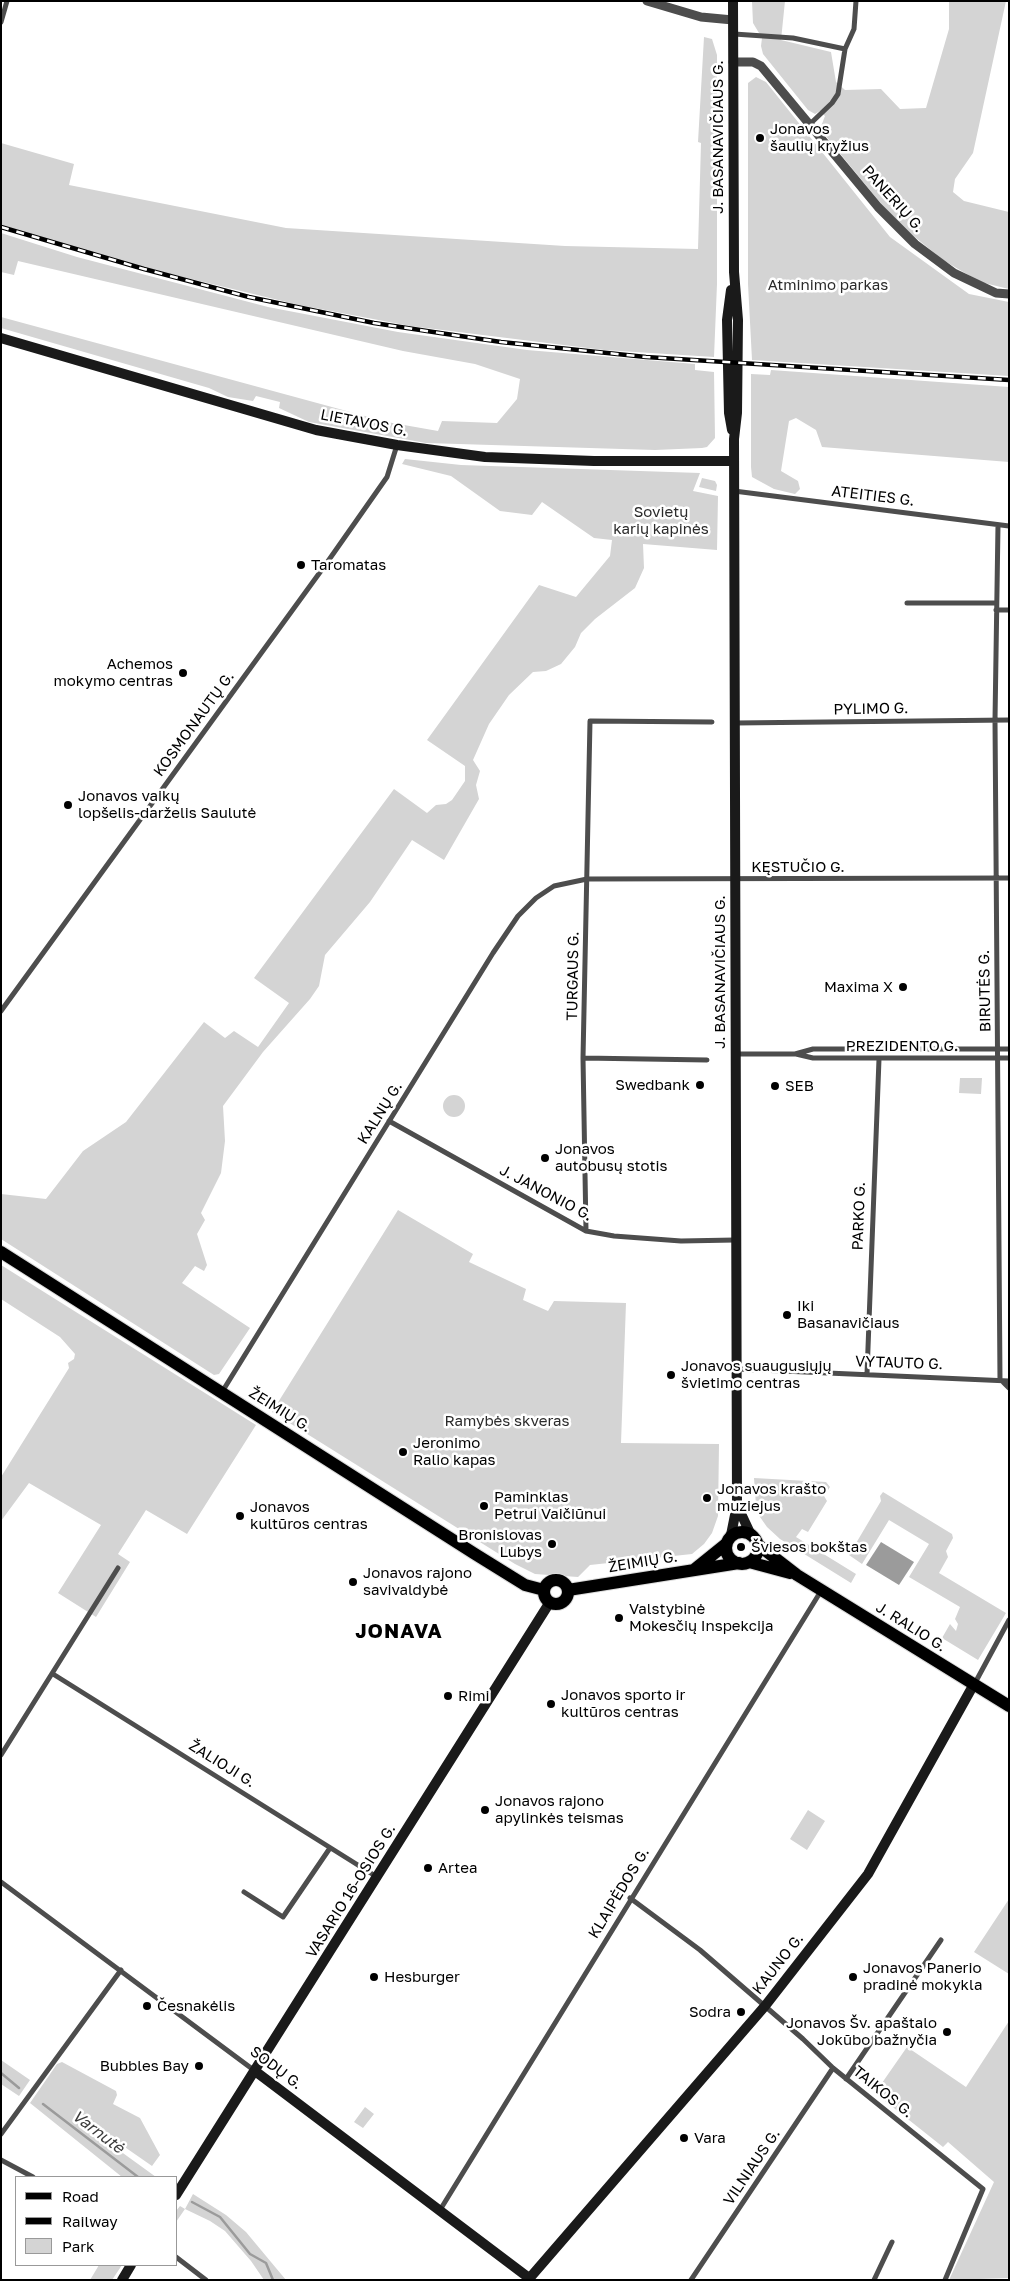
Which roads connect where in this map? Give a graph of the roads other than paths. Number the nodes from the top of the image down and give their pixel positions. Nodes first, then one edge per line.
1 (7, 1) edge
2 (647, 1) edge
3 (733, 1) edge
4 (856, 1) edge
5 (733, 20) junction
6 (1, 22) edge
7 (733, 34) junction
8 (845, 49) junction
9 (733, 62) junction
10 (810, 124) junction
11 (1009, 294) edge
12 (1, 338) edge
13 (397, 446) junction
14 (734, 461) junction
15 (734, 491) junction
16 (998, 525) junction
17 (1009, 526) edge
18 (907, 603) dead end
19 (996, 603) junction
20 (996, 610) junction
21 (1009, 610) edge
22 (995, 720) junction
23 (1009, 720) edge
24 (712, 722) dead end
25 (735, 723) junction
26 (997, 878) junction
27 (1009, 878) edge
28 (587, 879) junction
29 (735, 880) junction
30 (1, 1011) edge
31 (1009, 1048) edge
32 (998, 1049) junction
33 (734, 1054) junction
34 (795, 1054) junction
35 (583, 1058) junction
36 (998, 1058) junction
37 (1009, 1058) edge
38 (879, 1059) junction
39 (707, 1060) dead end
40 (389, 1121) junction
41 (586, 1231) junction
42 (735, 1240) junction
43 (1, 1252) edge
44 (736, 1369) junction
45 (867, 1374) junction
46 (1000, 1380) junction
47 (1009, 1381) edge
48 (1009, 1388) edge
49 (222, 1392) junction
50 (737, 1504) junction
51 (754, 1539) junction
52 (729, 1540) junction
53 (744, 1563) junction
54 (118, 1568) dead end
55 (693, 1570) junction
56 (797, 1575) junction
57 (544, 1590) junction
58 (568, 1590) junction
59 (821, 1590) junction
60 (550, 1602) junction
61 (1009, 1620) edge
62 (53, 1674) junction
63 (974, 1684) junction
64 (1009, 1706) edge
65 (1, 1755) edge
66 (330, 1848) junction
67 (377, 1878) junction
68 (1, 1882) edge
69 (244, 1892) dead end
70 (630, 1898) junction
71 (941, 1940) dead end
72 (121, 1970) junction
73 (765, 2006) junction
74 (833, 2068) junction
75 (255, 2071) junction
76 (846, 2079) junction
77 (1, 2134) edge
78 (1, 2160) edge
79 (31, 2176) edge
80 (178, 2192) edge
81 (440, 2210) junction
82 (892, 2242) dead end
83 (178, 2259) edge
84 (130, 2266) edge
85 (530, 2279) edge
86 (122, 2280) edge
87 (206, 2280) edge
88 (691, 2280) edge
89 (874, 2280) edge
90 (945, 2280) edge

1 - 6 street
2 - 5 street
3 - 5 main road, J. BASANAVIČIAUS G.
4 - 8 street
5 - 7 main road, J. BASANAVIČIAUS G.
7 - 8 street
7 - 9 main road, J. BASANAVIČIAUS G.
8 - 10 street
9 - 10 street, PANERIŲ G.
9 - 14 main road, J. BASANAVIČIAUS G.
10 - 11 street, PANERIŲ G.
12 - 13 main road, LIETAVOS G.
13 - 14 main road, LIETAVOS G.
13 - 30 street, KOSMONAUTŲ G.
14 - 15 main road, J. BASANAVIČIAUS G.
15 - 16 street, ATEITIES G.
15 - 25 main road, J. BASANAVIČIAUS G.
16 - 17 street, ATEITIES G.
16 - 19 street, BIRUTĖS G.
18 - 19 street
19 - 20 street, BIRUTĖS G.
20 - 21 street
20 - 22 street, BIRUTĖS G.
22 - 23 street, PYLIMO G.
22 - 25 street, PYLIMO G.
22 - 26 street, BIRUTĖS G.
24 - 28 street, TURGAUS G.
25 - 29 main road, J. BASANAVIČIAUS G.
26 - 27 street, KĘSTUČIO G.
26 - 29 street, KĘSTUČIO G.
26 - 32 street, BIRUTĖS G.
28 - 29 street, KĘSTUČIO G.
28 - 35 street, TURGAUS G.
28 - 40 street, KALNŲ G.
29 - 33 main road, J. BASANAVIČIAUS G.
31 - 32 street, PREZIDENTO G.
32 - 34 street, PREZIDENTO G.
32 - 36 street, BIRUTĖS G.
33 - 34 street, PREZIDENTO G.
33 - 42 main road, J. BASANAVIČIAUS G.
34 - 38 street, PREZIDENTO G.
35 - 39 street
35 - 41 street, TURGAUS G.
36 - 37 street, PREZIDENTO G.
36 - 38 street, PREZIDENTO G.
36 - 46 street, BIRUTĖS G.
38 - 45 street, PARKO G.
40 - 41 street, J. JANONIO G.
40 - 49 street, KALNŲ G.
41 - 42 street, J. JANONIO G.
42 - 44 main road, J. BASANAVIČIAUS G.
43 - 49 main road, ŽEIMIŲ G.
44 - 45 street, VYTAUTO G.
44 - 50 main road, J. BASANAVIČIAUS G.
45 - 46 street, VYTAUTO G.
46 - 47 street, VYTAUTO G.
46 - 48 street
49 - 57 main road, ŽEIMIŲ G.
50 - 51 main road, J. BASANAVIČIAUS G.
50 - 52 main road, J. BASANAVIČIAUS G.
51 - 52 main road
51 - 53 main road
51 - 56 main road, J. RALIO G.
52 - 53 main road
52 - 55 main road, ŽEIMIŲ G.
53 - 55 main road, ŽEIMIŲ G.
53 - 56 main road, J. RALIO G.
54 - 62 street
55 - 58 main road, ŽEIMIŲ G.
56 - 59 main road, J. RALIO G.
57 - 58 main road
57 - 60 main road
58 - 60 main road
59 - 63 main road, J. RALIO G.
59 - 70 street, KLAIPĖDOS G.
60 - 67 main road, VASARIO 16-OSIOS G.
61 - 63 street
62 - 65 street
62 - 66 street, ŽALIOJI G.
63 - 64 main road, J. RALIO G.
63 - 73 main road, KAUNO G.
66 - 67 street, ŽALIOJI G.
66 - 69 street
67 - 75 main road, VASARIO 16-OSIOS G.
68 - 72 street, SODŲ G.
70 - 73 street, TAIKOS G.
70 - 81 street, KLAIPĖDOS G.
71 - 76 street
72 - 75 street, SODŲ G.
72 - 77 street
73 - 74 street, TAIKOS G.
73 - 85 main road, KAUNO G.
74 - 76 street, TAIKOS G.
74 - 88 street, VILNIAUS G.
75 - 80 main road, VASARIO 16-OSIOS G.
75 - 81 main road, SODŲ G.
76 - 90 street, TAIKOS G.
78 - 79 street
81 - 85 main road, SODŲ G.
82 - 89 street
83 - 87 street
84 - 86 main road

